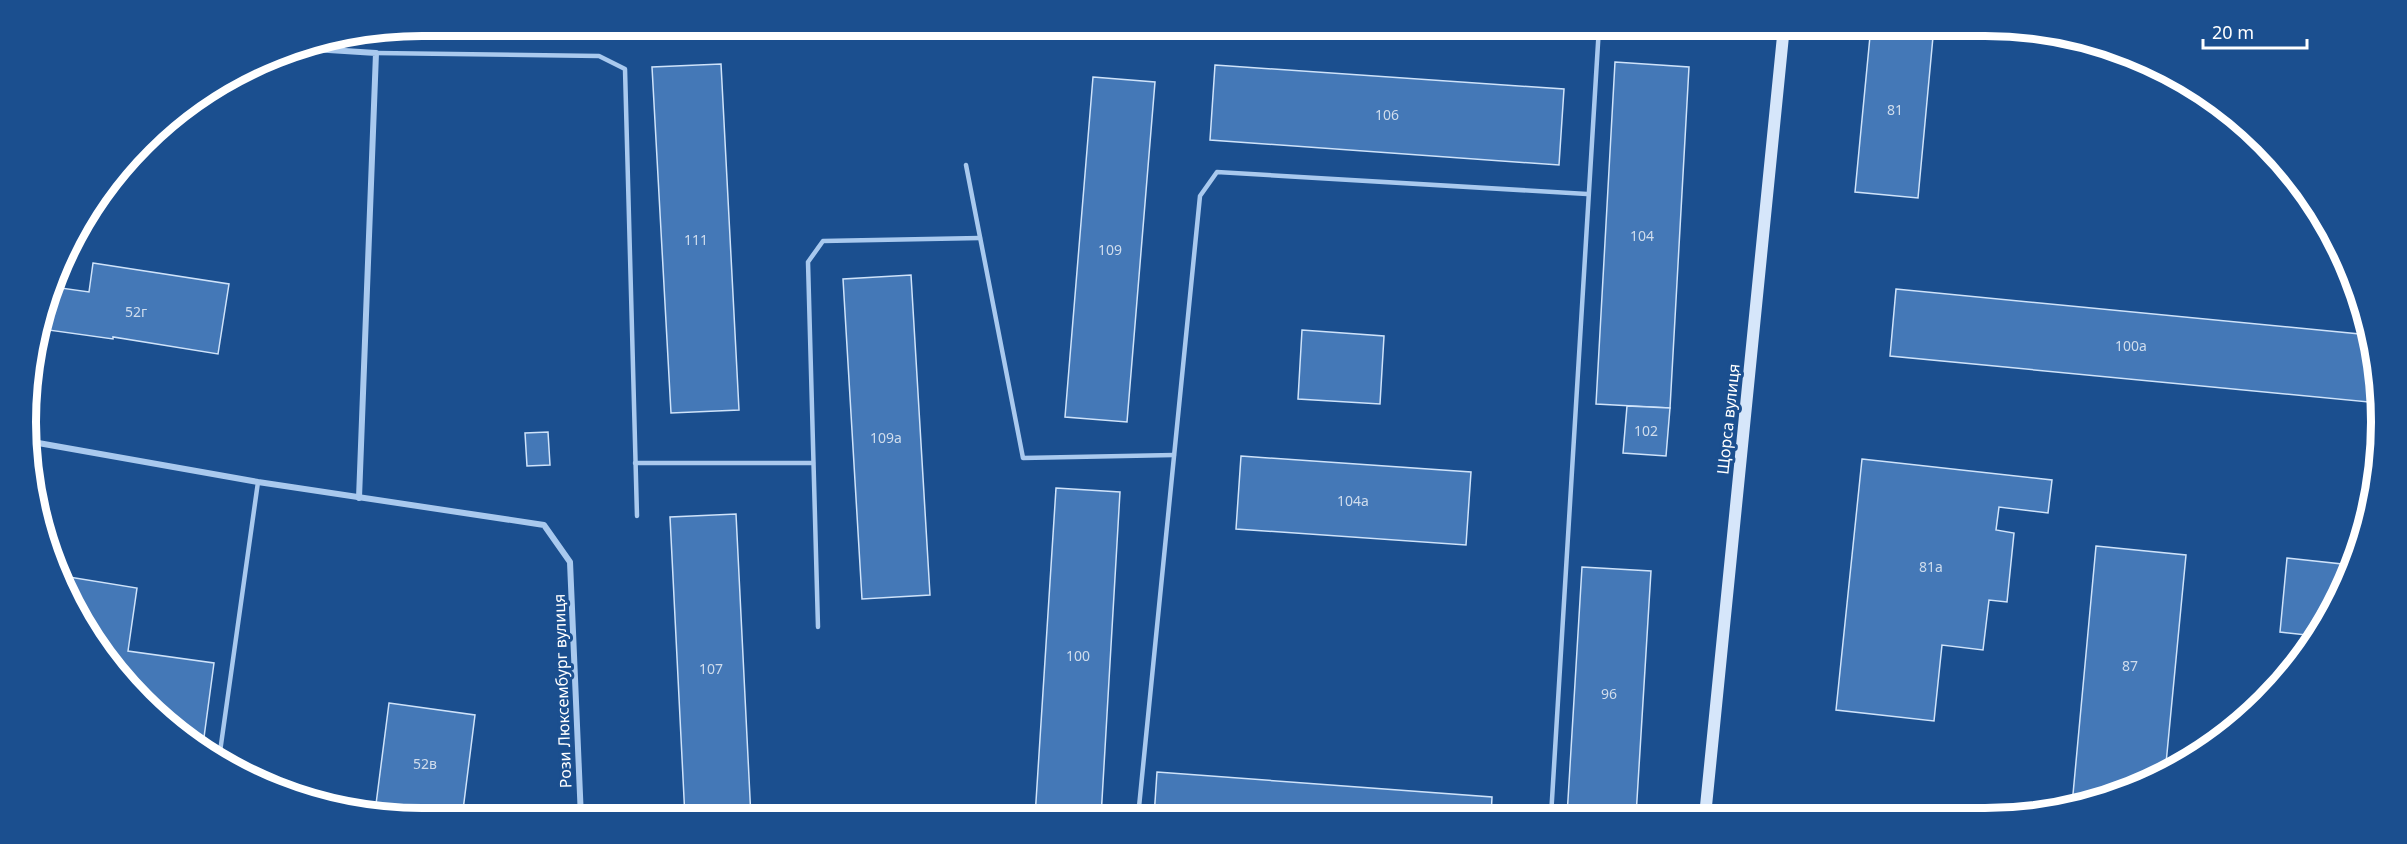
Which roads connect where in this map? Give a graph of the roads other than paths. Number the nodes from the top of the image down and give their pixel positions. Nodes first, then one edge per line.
1 (1598, 36) edge
2 (1783, 36) edge
3 (320, 49) edge
4 (376, 53) junction
5 (966, 165) dead end
6 (1587, 194) junction
7 (980, 238) junction
8 (37, 443) edge
9 (1174, 455) junction
10 (635, 463) junction
11 (813, 463) junction
12 (258, 482) junction
13 (359, 498) junction
14 (637, 516) dead end
15 (818, 627) dead end
16 (220, 751) edge
17 (581, 808) edge
18 (1139, 808) edge
19 (1551, 808) edge
20 (1706, 808) edge

1 - 6 lane
2 - 20 street, Щорса вулиця
3 - 4 street
4 - 10 lane
4 - 13 street
5 - 7 lane
6 - 9 lane
6 - 19 lane
7 - 9 lane
7 - 11 lane
8 - 12 street
9 - 18 lane
10 - 11 lane
10 - 14 lane
11 - 15 lane
12 - 13 street
12 - 16 lane
13 - 17 street, Рози Люксембург вулиця

